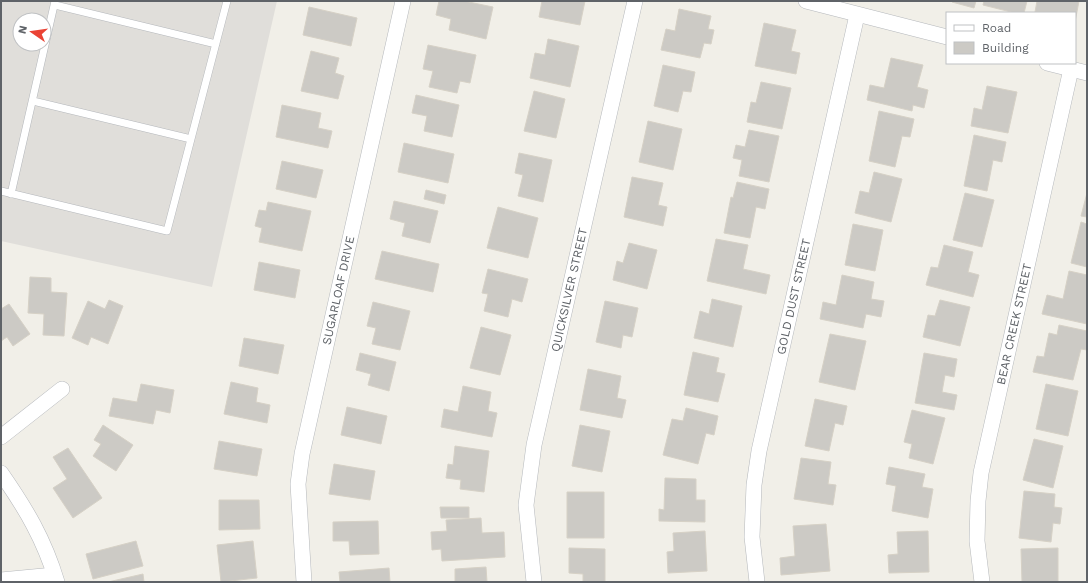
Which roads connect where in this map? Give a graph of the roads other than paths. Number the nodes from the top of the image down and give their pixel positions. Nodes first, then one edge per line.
1 (227, 1) edge
2 (403, 1) edge
3 (635, 1) edge
4 (806, 1) edge
5 (55, 3) edge
6 (857, 14) junction
7 (946, 37) edge
8 (216, 44) junction
9 (1051, 64) edge
10 (1071, 69) junction
11 (1087, 73) edge
12 (33, 101) junction
13 (191, 139) junction
14 (1, 191) edge
15 (11, 194) junction
16 (62, 388) dead end
17 (1, 438) edge
18 (1, 473) edge
19 (56, 578) edge
20 (1, 580) edge
21 (304, 582) edge
22 (534, 582) edge
23 (757, 582) edge
24 (982, 582) edge

1 - 8 lane
2 - 21 street, SUGARLOAF DRIVE
3 - 22 street, QUICKSILVER STREET
4 - 6 street
5 - 8 lane
5 - 12 lane
6 - 7 street
6 - 23 street, GOLD DUST STREET
8 - 13 lane
9 - 10 street
10 - 11 street
10 - 24 street, BEAR CREEK STREET
12 - 13 lane
12 - 15 lane
13 - 15 lane
14 - 15 lane
16 - 17 street
18 - 19 street
19 - 20 street

